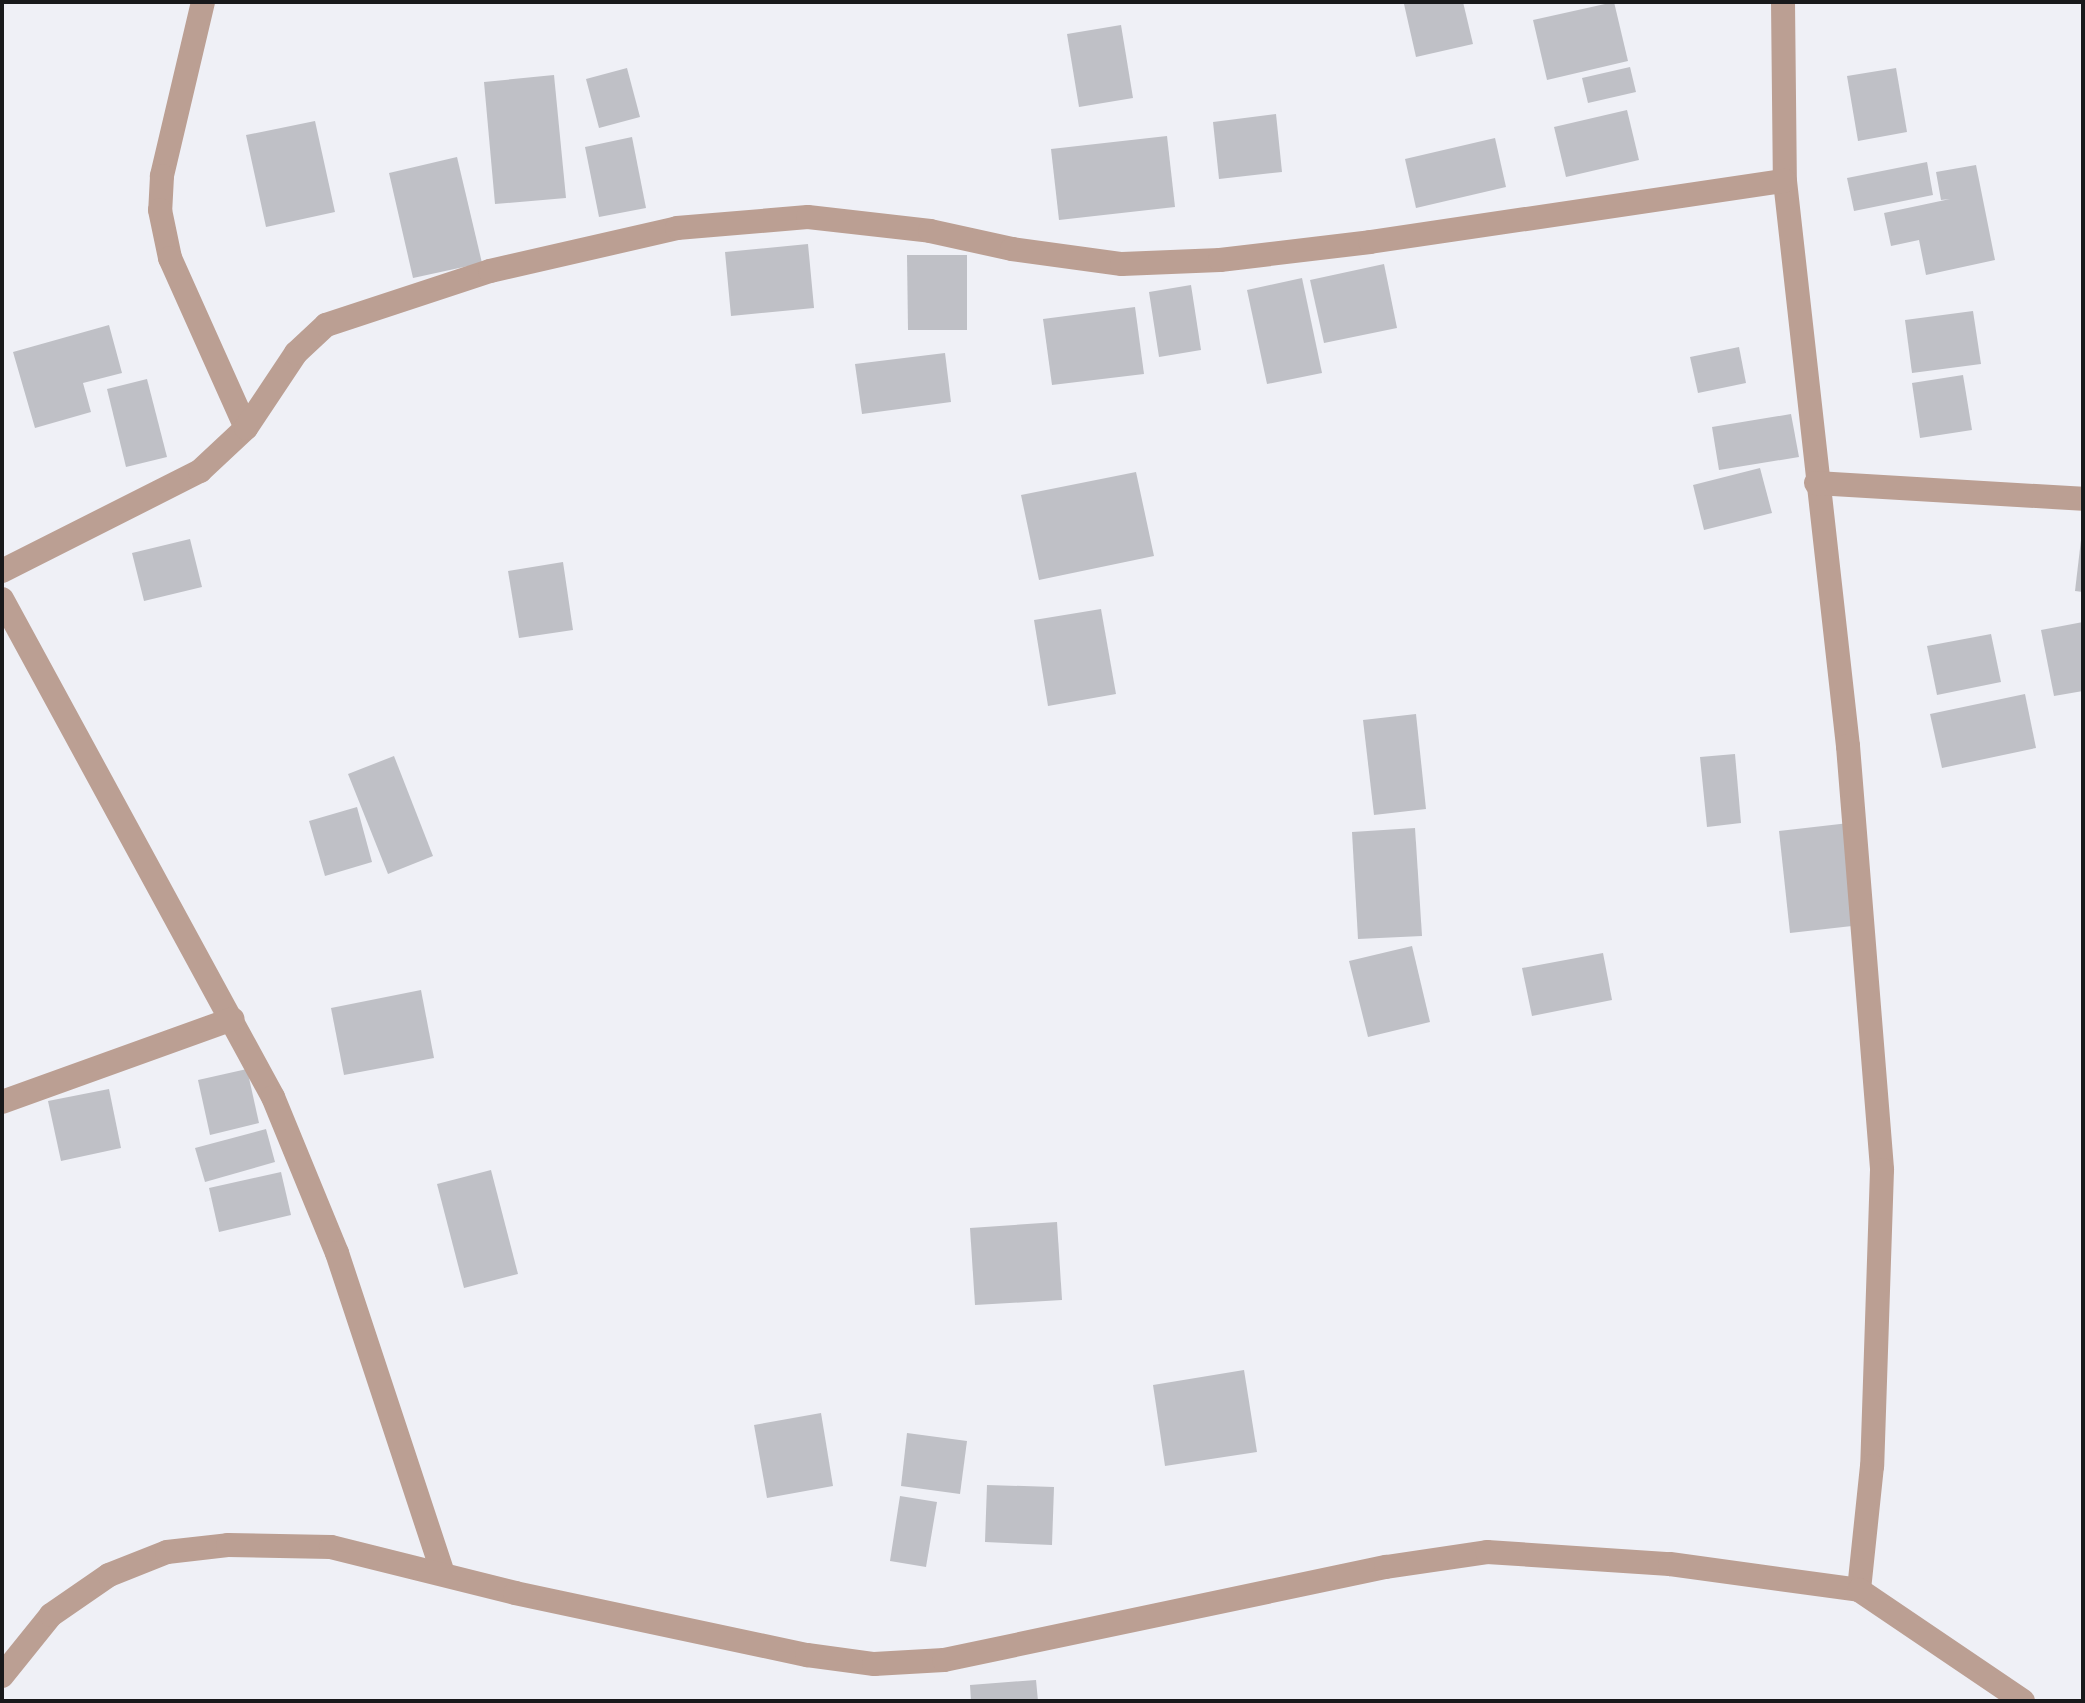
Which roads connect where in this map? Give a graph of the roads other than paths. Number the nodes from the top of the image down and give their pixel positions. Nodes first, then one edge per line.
1 (203, 2) edge
2 (1783, 2) edge
3 (1785, 181) junction
4 (246, 428) junction
5 (1816, 483) junction
6 (2083, 499) edge
7 (2, 571) edge
8 (2, 599) edge
9 (233, 1019) junction
10 (2, 1102) edge
11 (443, 1573) junction
12 (1859, 1590) junction
13 (2, 1676) edge
14 (2023, 1701) edge

1 - 4 street
2 - 3 street
3 - 4 street
3 - 5 street
4 - 7 street
5 - 6 street
5 - 12 street
8 - 9 street
9 - 10 street
9 - 11 street
11 - 12 street
11 - 13 street
12 - 14 street

